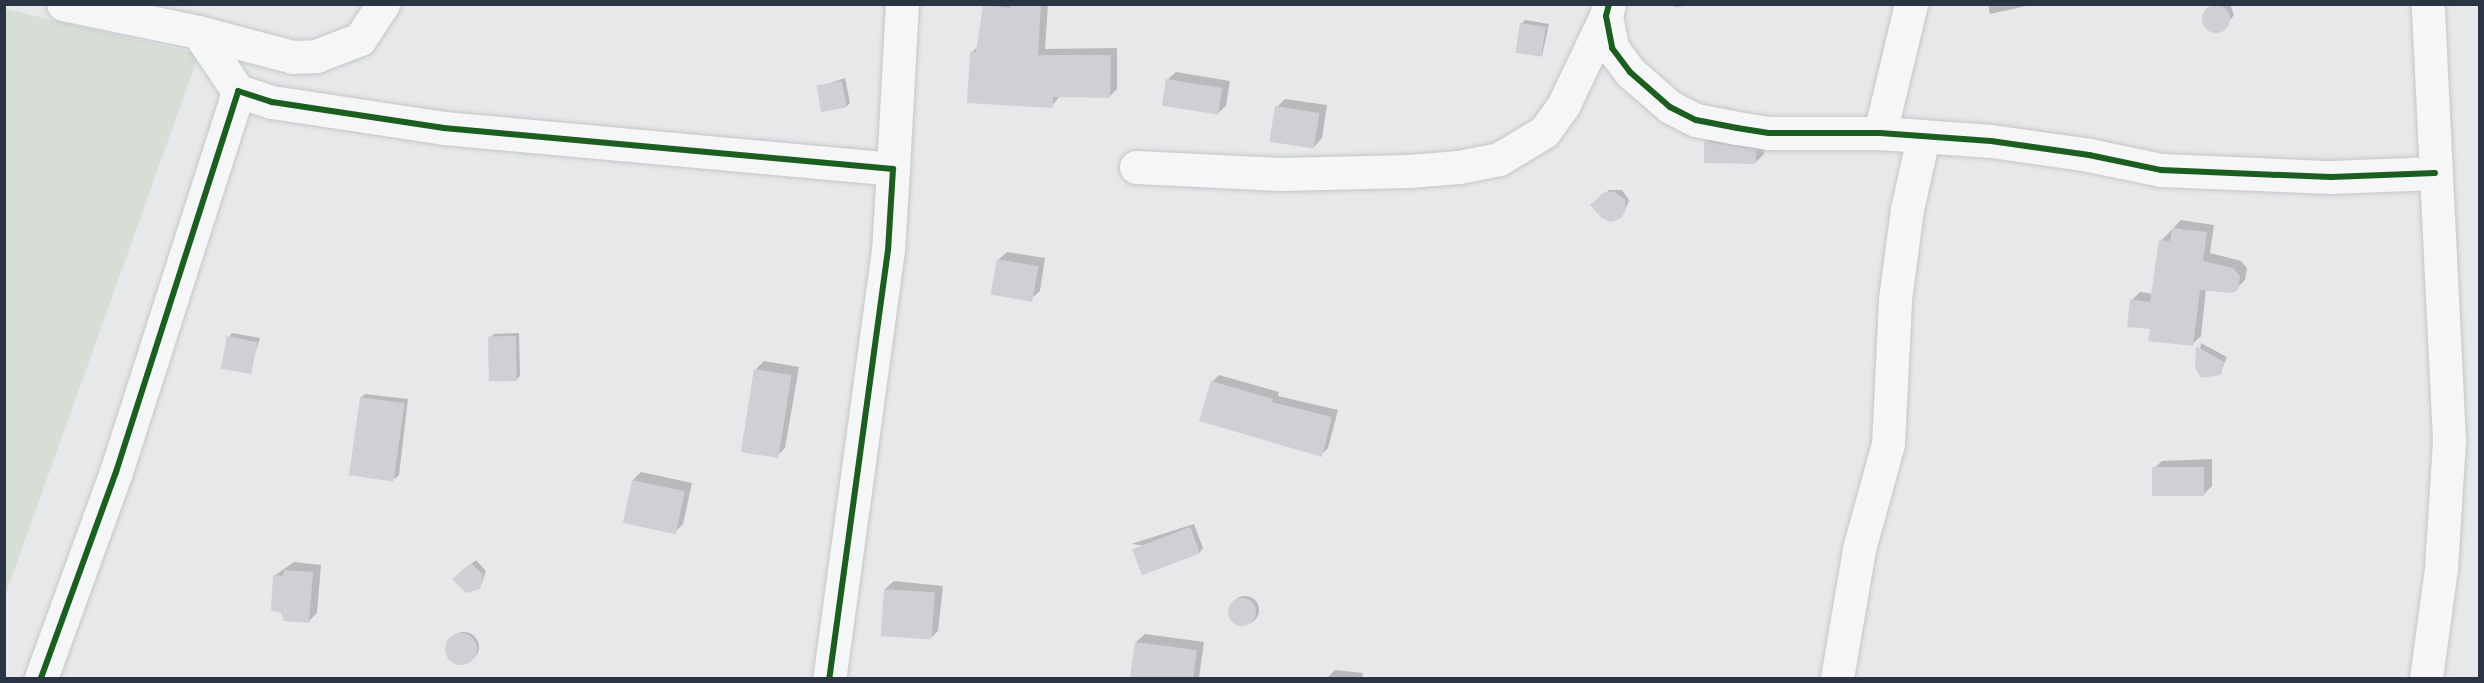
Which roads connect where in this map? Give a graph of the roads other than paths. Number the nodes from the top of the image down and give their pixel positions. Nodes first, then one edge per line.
1 (63, 4) edge
2 (383, 4) edge
3 (902, 4) edge
4 (1911, 4) edge
5 (2428, 4) edge
6 (1607, 10) edge
7 (198, 32) junction
8 (238, 91) junction
9 (1880, 133) junction
10 (1923, 138) junction
11 (1137, 167) dead end
12 (893, 169) junction
13 (2435, 173) junction
14 (41, 678) edge
15 (829, 678) edge
16 (1837, 678) edge
17 (2426, 678) edge

1 - 7 street
2 - 7 street
3 - 12 street
4 - 9 street
5 - 13 street
6 - 9 street
6 - 11 street
7 - 8 street
8 - 12 street
8 - 14 street
9 - 10 street
10 - 13 street
10 - 16 street
12 - 15 street
13 - 17 street

